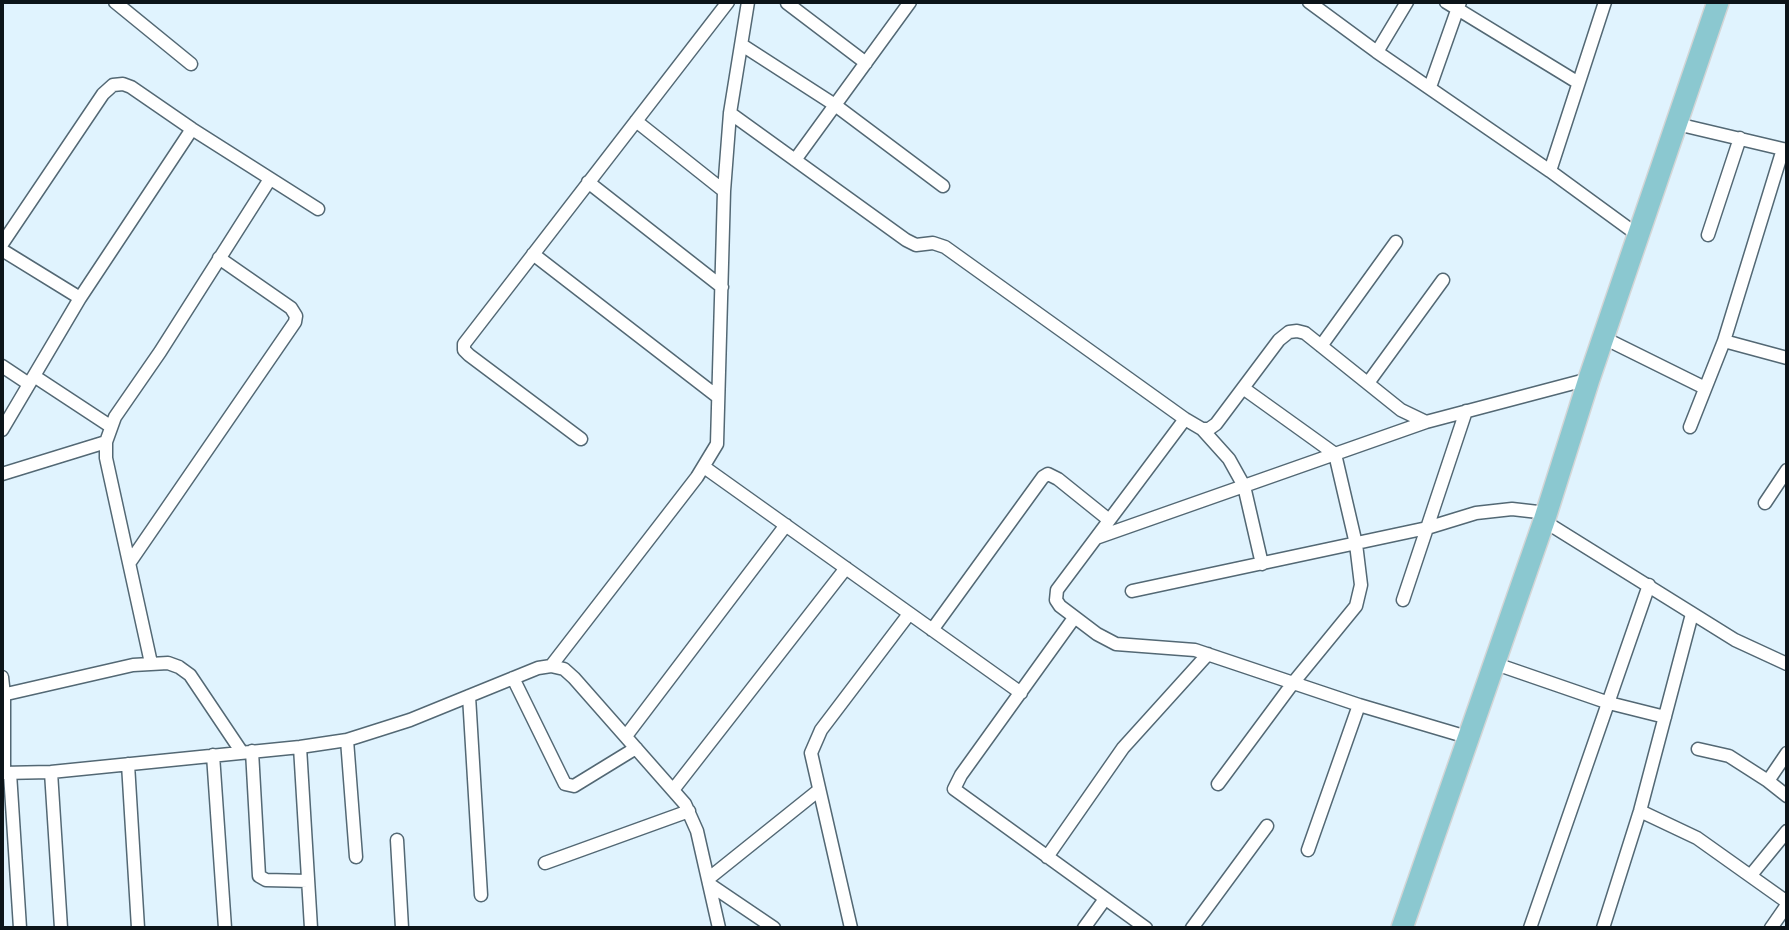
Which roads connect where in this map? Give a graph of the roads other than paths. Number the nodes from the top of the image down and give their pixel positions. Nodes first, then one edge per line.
1 (115, 2) edge
2 (728, 2) edge
3 (748, 2) edge
4 (789, 2) edge
5 (910, 2) edge
6 (1309, 2) edge
7 (1407, 2) edge
8 (1454, 4) edge
9 (1599, 4) edge
10 (1711, 6) edge
11 (1327, 7) edge
12 (742, 45) junction
13 (1377, 52) junction
14 (866, 63) junction
15 (191, 64) dead end
16 (1577, 82) junction
17 (1430, 87) junction
18 (835, 105) junction
19 (730, 113) junction
20 (636, 121) junction
21 (1677, 124) junction
22 (192, 129) junction
23 (1740, 138) junction
24 (1785, 149) edge
25 (795, 160) junction
26 (1550, 171) junction
27 (270, 179) junction
28 (588, 182) junction
29 (943, 186) dead end
30 (724, 191) junction
31 (318, 209) dead end
32 (1708, 235) dead end
33 (1639, 236) junction
34 (1396, 242) dead end
35 (2, 244) edge
36 (2, 250) edge
37 (533, 254) junction
38 (219, 258) junction
39 (1443, 280) dead end
40 (722, 286) junction
41 (80, 298) junction
42 (1604, 338) junction
43 (1724, 341) junction
44 (1321, 346) junction
45 (1785, 353) edge
46 (2, 366) edge
47 (1589, 379) junction
48 (31, 380) junction
49 (1368, 383) junction
50 (1243, 388) junction
51 (1705, 388) junction
52 (718, 397) junction
53 (1466, 411) junction
54 (1185, 419) junction
55 (1426, 422) junction
56 (110, 426) junction
57 (1690, 427) dead end
58 (1202, 429) junction
59 (2, 430) edge
60 (581, 439) dead end
61 (106, 442) junction
62 (1335, 454) junction
63 (704, 467) junction
64 (1787, 470) edge
65 (2, 474) edge
66 (1244, 486) junction
67 (1765, 503) dead end
68 (1546, 517) junction
69 (1110, 520) junction
70 (786, 525) junction
71 (1427, 528) junction
72 (1096, 538) junction
73 (1356, 544) junction
74 (130, 562) junction
75 (1262, 564) junction
76 (846, 568) junction
77 (1649, 585) junction
78 (1132, 592) dead end
79 (1403, 600) dead end
80 (909, 614) junction
81 (1692, 614) junction
82 (1074, 618) junction
83 (932, 630) junction
84 (1208, 654) junction
85 (151, 663) junction
86 (1493, 663) junction
87 (1787, 664) edge
88 (551, 666) junction
89 (2, 677) edge
90 (513, 678) junction
91 (1293, 682) junction
92 (1021, 693) junction
93 (3, 695) edge
94 (468, 696) junction
95 (1609, 703) junction
96 (1359, 705) junction
97 (1665, 717) junction
98 (626, 736) junction
99 (1467, 737) junction
100 (347, 740) junction
101 (300, 747) junction
102 (636, 748) junction
103 (1698, 748) dead end
104 (247, 751) junction
105 (1787, 753) edge
106 (213, 755) junction
107 (128, 764) junction
108 (51, 772) junction
109 (5, 773) edge
110 (1768, 781) junction
111 (1218, 784) dead end
112 (673, 790) junction
113 (819, 790) junction
114 (1787, 796) edge
115 (689, 811) junction
116 (1640, 811) junction
117 (1267, 826) dead end
118 (1785, 837) edge
119 (397, 840) dead end
120 (1308, 850) dead end
121 (356, 857) dead end
122 (1047, 857) junction
123 (545, 863) dead end
124 (1751, 875) junction
125 (308, 881) junction
126 (709, 882) junction
127 (481, 895) dead end
128 (1105, 899) junction
129 (1787, 904) edge
130 (20, 928) edge
131 (61, 928) edge
132 (138, 928) edge
133 (225, 928) edge
134 (312, 928) edge
135 (402, 928) edge
136 (719, 928) edge
137 (774, 928) edge
138 (851, 928) edge
139 (1084, 928) edge
140 (1146, 928) edge
141 (1192, 928) edge
142 (1402, 928) edge
143 (1530, 928) edge
144 (1603, 928) edge
145 (1771, 928) edge

1 - 15 street
2 - 20 street
3 - 12 street
4 - 14 street
5 - 14 street
6 - 11 street
7 - 13 street
8 - 16 street
8 - 17 street
9 - 16 street
10 - 21 main road
11 - 13 street
12 - 18 street
12 - 19 street
13 - 17 street
14 - 18 street
16 - 26 street
17 - 26 street
18 - 25 street
18 - 29 street
19 - 25 street
19 - 30 street
20 - 28 street
20 - 30 street
21 - 23 street
21 - 33 main road
22 - 27 street
22 - 35 street
22 - 41 street
23 - 24 street
23 - 32 street
24 - 43 street
25 - 54 street
26 - 33 street
27 - 31 street
27 - 38 street
28 - 37 street
28 - 40 street
30 - 40 street
33 - 42 main road
34 - 44 street
36 - 41 street
37 - 52 street
37 - 60 street
38 - 56 street
38 - 74 street
39 - 49 street
40 - 52 street
41 - 48 street
42 - 47 main road
42 - 51 street
43 - 45 street
43 - 51 street
44 - 49 street
44 - 50 street
46 - 48 street
47 - 53 street
47 - 68 main road
48 - 56 street
48 - 59 street
49 - 55 street
50 - 58 street
50 - 62 street
51 - 57 street
52 - 63 street
53 - 55 street
53 - 71 street
54 - 58 street
54 - 69 street
55 - 62 street
56 - 61 street
58 - 66 street
61 - 65 street
61 - 74 street
62 - 66 street
62 - 73 street
63 - 70 street
63 - 88 street
64 - 67 street
66 - 72 street
66 - 75 street
68 - 71 street
68 - 77 street
68 - 86 main road
69 - 72 street
69 - 83 street
70 - 76 street
70 - 98 street
71 - 73 street
71 - 79 street
72 - 82 street
73 - 75 street
73 - 91 street
74 - 85 street
75 - 78 street
76 - 80 street
76 - 112 street
77 - 81 street
77 - 95 street
80 - 83 street
80 - 113 street
81 - 87 street
81 - 97 street
82 - 84 street
82 - 92 street
83 - 92 street
84 - 91 street
84 - 122 street
85 - 93 street
85 - 104 street
86 - 95 street
86 - 99 main road
88 - 90 street
88 - 98 street
89 - 93 street
90 - 94 street
90 - 102 street
91 - 96 street
91 - 111 street
92 - 122 street
93 - 109 street
94 - 100 street
94 - 127 street
95 - 97 street
95 - 143 street
96 - 99 street
96 - 120 street
97 - 116 street
98 - 102 street
99 - 142 main road
100 - 101 street
100 - 121 street
101 - 104 street
101 - 125 street
102 - 112 street
103 - 110 street
104 - 106 street
104 - 125 street
105 - 110 street
106 - 107 street
106 - 133 street
107 - 108 street
107 - 132 street
108 - 109 street
108 - 131 street
109 - 130 street
110 - 114 street
112 - 115 street
113 - 126 street
113 - 138 street
115 - 123 street
115 - 126 street
116 - 124 street
116 - 144 street
117 - 141 street
118 - 124 street
119 - 135 street
122 - 128 street
124 - 129 street
125 - 134 street
126 - 136 street
126 - 137 street
128 - 139 street
128 - 140 street
129 - 145 street

